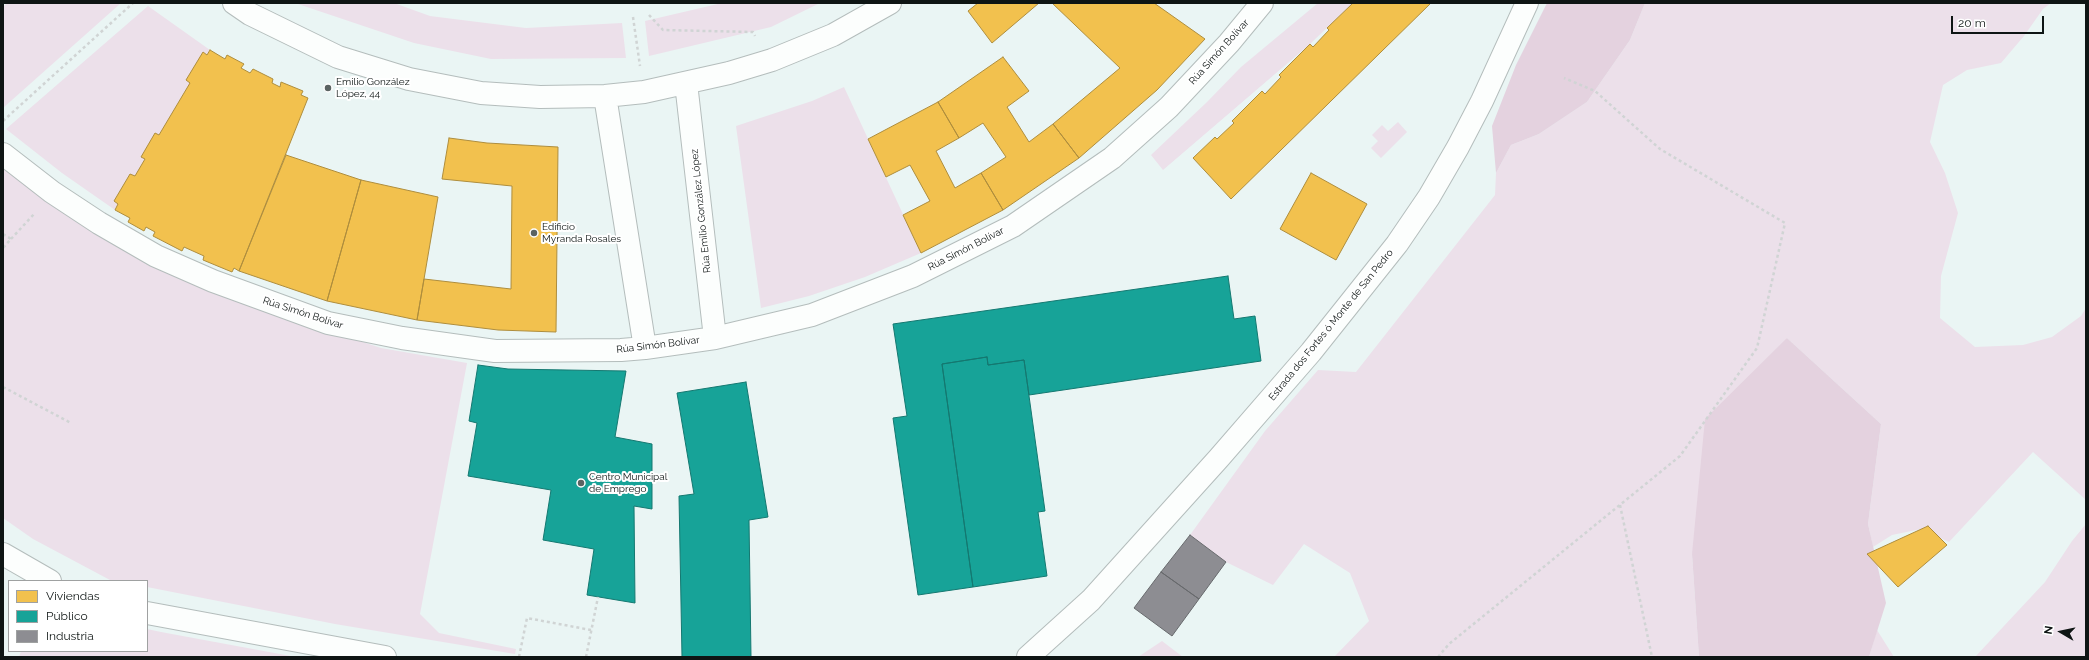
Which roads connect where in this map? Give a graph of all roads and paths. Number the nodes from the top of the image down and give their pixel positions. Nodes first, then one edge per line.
1 (133, 3) edge
2 (234, 3) edge
3 (890, 3) edge
4 (1527, 3) edge
5 (1253, 6) edge
6 (649, 15) dead end
7 (633, 17) dead end
8 (756, 38) dead end
9 (641, 72) dead end
10 (1564, 78) dead end
11 (686, 83) junction
12 (605, 96) junction
13 (3, 121) edge
14 (3, 154) edge
15 (36, 212) dead end
16 (3, 234) edge
17 (11, 239) junction
18 (3, 248) edge
19 (715, 338) junction
20 (645, 348) junction
21 (3, 387) edge
22 (70, 422) dead end
23 (1620, 505) junction
24 (3, 554) edge
25 (48, 580) edge
26 (598, 596) dead end
27 (148, 613) edge
28 (592, 630) junction
29 (385, 657) edge
30 (519, 657) edge
31 (586, 657) edge
32 (1028, 657) edge
33 (1438, 657) edge
34 (1652, 657) edge

1 - 13 path
2 - 12 street
3 - 11 street
4 - 32 street, Estrada dos Fortes ó Monte de San Pedro
5 - 19 street, Rúa Simón Bolívar
6 - 8 path
7 - 9 path
10 - 23 path
11 - 12 street
11 - 19 street, Rúa Emilio González López
12 - 20 street
14 - 20 street, Rúa Simón Bolívar
15 - 17 path
16 - 17 path
17 - 18 path
19 - 20 street, Rúa Simón Bolívar
21 - 22 path
23 - 33 path
23 - 34 path
24 - 25 street
26 - 28 path
27 - 29 street
28 - 30 path
28 - 31 path

